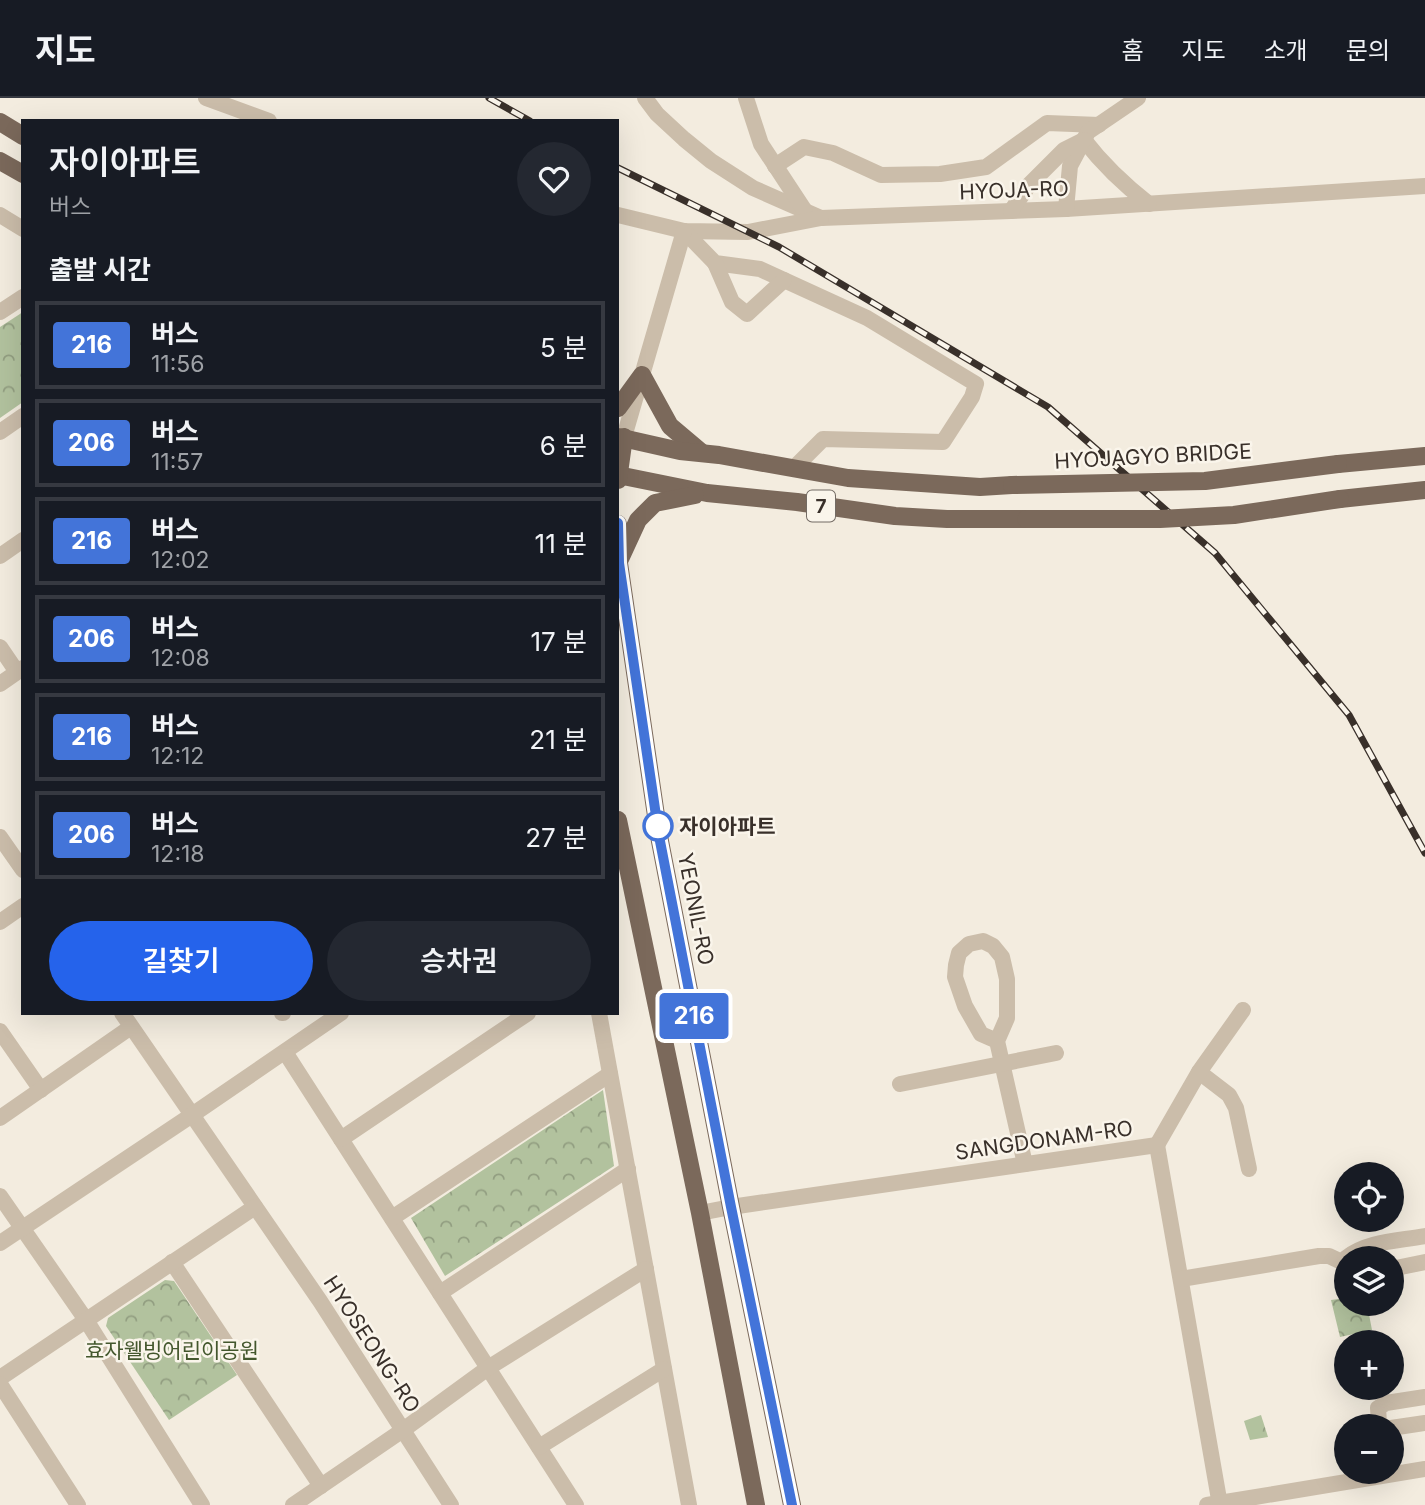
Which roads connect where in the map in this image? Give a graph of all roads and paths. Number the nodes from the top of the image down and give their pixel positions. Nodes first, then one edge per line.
1 (206, 98) edge
2 (645, 98) edge
3 (746, 98) edge
4 (1138, 98) edge
5 (264, 119) edge
6 (0, 122) edge
7 (1099, 125) junction
8 (21, 135) edge
9 (1084, 140) junction
10 (0, 160) edge
11 (775, 166) junction
12 (21, 173) edge
13 (1425, 186) edge
14 (1149, 204) junction
15 (1066, 209) junction
16 (805, 211) junction
17 (1011, 211) junction
18 (0, 215) edge
19 (619, 215) edge
20 (821, 218) junction
21 (21, 228) edge
22 (684, 231) junction
23 (715, 263) junction
24 (784, 280) junction
25 (21, 298) edge
26 (0, 312) edge
27 (642, 375) junction
28 (619, 407) edge
29 (21, 417) edge
30 (0, 432) edge
31 (620, 439) edge
32 (702, 453) junction
33 (1422, 455) edge
34 (619, 458) edge
35 (794, 468) junction
36 (619, 477) edge
37 (1425, 490) edge
38 (707, 493) junction
39 (21, 541) edge
40 (0, 556) edge
41 (619, 563) edge
42 (0, 647) edge
43 (20, 670) edge
44 (0, 684) edge
45 (619, 827) edge
46 (0, 837) edge
47 (21, 867) edge
48 (21, 907) edge
49 (0, 922) edge
50 (1243, 1010) dead end
51 (123, 1015) edge
52 (338, 1015) edge
53 (525, 1015) edge
54 (600, 1015) edge
55 (131, 1027) junction
56 (0, 1031) edge
57 (997, 1041) junction
58 (285, 1052) junction
59 (1056, 1053) dead end
60 (1001, 1065) junction
61 (1199, 1072) junction
62 (610, 1074) junction
63 (900, 1084) dead end
64 (41, 1090) junction
65 (192, 1115) junction
66 (0, 1118) edge
67 (341, 1139) junction
68 (1157, 1145) junction
69 (1025, 1164) junction
70 (628, 1169) junction
71 (1249, 1169) dead end
72 (0, 1196) edge
73 (255, 1207) junction
74 (731, 1207) junction
75 (700, 1213) junction
76 (392, 1218) junction
77 (22, 1228) junction
78 (1425, 1236) edge
79 (0, 1243) edge
80 (1369, 1246) edge
81 (1334, 1258) edge
82 (172, 1262) junction
83 (1425, 1262) edge
84 (1404, 1266) edge
85 (646, 1269) junction
86 (1181, 1279) junction
87 (440, 1293) junction
88 (86, 1320) junction
89 (488, 1368) junction
90 (664, 1369) junction
91 (0, 1378) edge
92 (0, 1384) edge
93 (1425, 1396) edge
94 (1378, 1414) edge
95 (1425, 1423) edge
96 (1404, 1427) edge
97 (403, 1430) junction
98 (539, 1447) junction
99 (1425, 1469) edge
100 (321, 1486) junction
101 (1216, 1504) edge
102 (78, 1505) edge
103 (202, 1505) edge
104 (293, 1505) edge
105 (451, 1505) edge
106 (576, 1505) edge
107 (689, 1505) edge
108 (756, 1505) edge
109 (792, 1505) edge

1 - 5 street
2 - 16 street, HYOJA-RO
3 - 11 street
4 - 7 street
6 - 8 main road
7 - 9 street
7 - 11 street
9 - 14 street
9 - 15 street
9 - 17 street
10 - 12 main road
11 - 16 street
13 - 14 street, HYOJA-RO
14 - 15 street, HYOJA-RO
15 - 17 street, HYOJA-RO
16 - 20 street, HYOJA-RO
17 - 20 street, HYOJA-RO
18 - 21 street
19 - 22 street
20 - 22 street
22 - 23 street
22 - 27 street
23 - 24 street
23 - 24 street
24 - 35 street
25 - 26 street
27 - 28 main road
27 - 31 street
27 - 32 main road
29 - 30 street
31 - 32 main road, 7
31 - 34 main road
32 - 35 main road, 7
33 - 35 main road, HYOJAGYO BRIDGE / 7, bridge
36 - 38 main road, 7
37 - 38 main road, 7, bridge
38 - 41 main road
39 - 40 street
41 - 74 main road, YEONIL-RO
42 - 43 street
43 - 44 street
45 - 75 main road
46 - 47 street
48 - 49 street
50 - 61 street
51 - 55 street, HYOSEONG-RO
52 - 58 street
53 - 67 street
54 - 62 street
55 - 64 street
55 - 65 street, HYOSEONG-RO
56 - 64 street
57 - 57 street
57 - 60 street
58 - 65 street
58 - 67 street
59 - 60 street
60 - 63 street
60 - 69 street
61 - 68 street
61 - 71 street
62 - 70 street
62 - 76 street
64 - 66 street
65 - 73 street, HYOSEONG-RO
65 - 77 street
67 - 76 street
68 - 69 street, SANGDONAM-RO
68 - 86 street, SANGDONAM-RO
69 - 74 street, SANGDONAM-RO
70 - 85 street
70 - 87 street
72 - 77 street
73 - 82 street
73 - 97 street, HYOSEONG-RO
74 - 75 street, SANGDONAM-RO
74 - 109 main road, YEONIL-RO
75 - 108 main road
76 - 87 street
77 - 79 street
77 - 88 street
78 - 80 street
81 - 86 street
82 - 88 street
82 - 100 street
83 - 84 street
85 - 89 street
85 - 90 street
86 - 101 street, SANGDONAM-RO
87 - 89 street
88 - 91 street
88 - 103 street
89 - 97 street
89 - 98 street
90 - 98 street
90 - 107 street
92 - 102 street
93 - 94 street
95 - 96 street
97 - 100 street
97 - 105 street, HYOSEONG-RO
98 - 106 street
99 - 101 street
100 - 104 street

